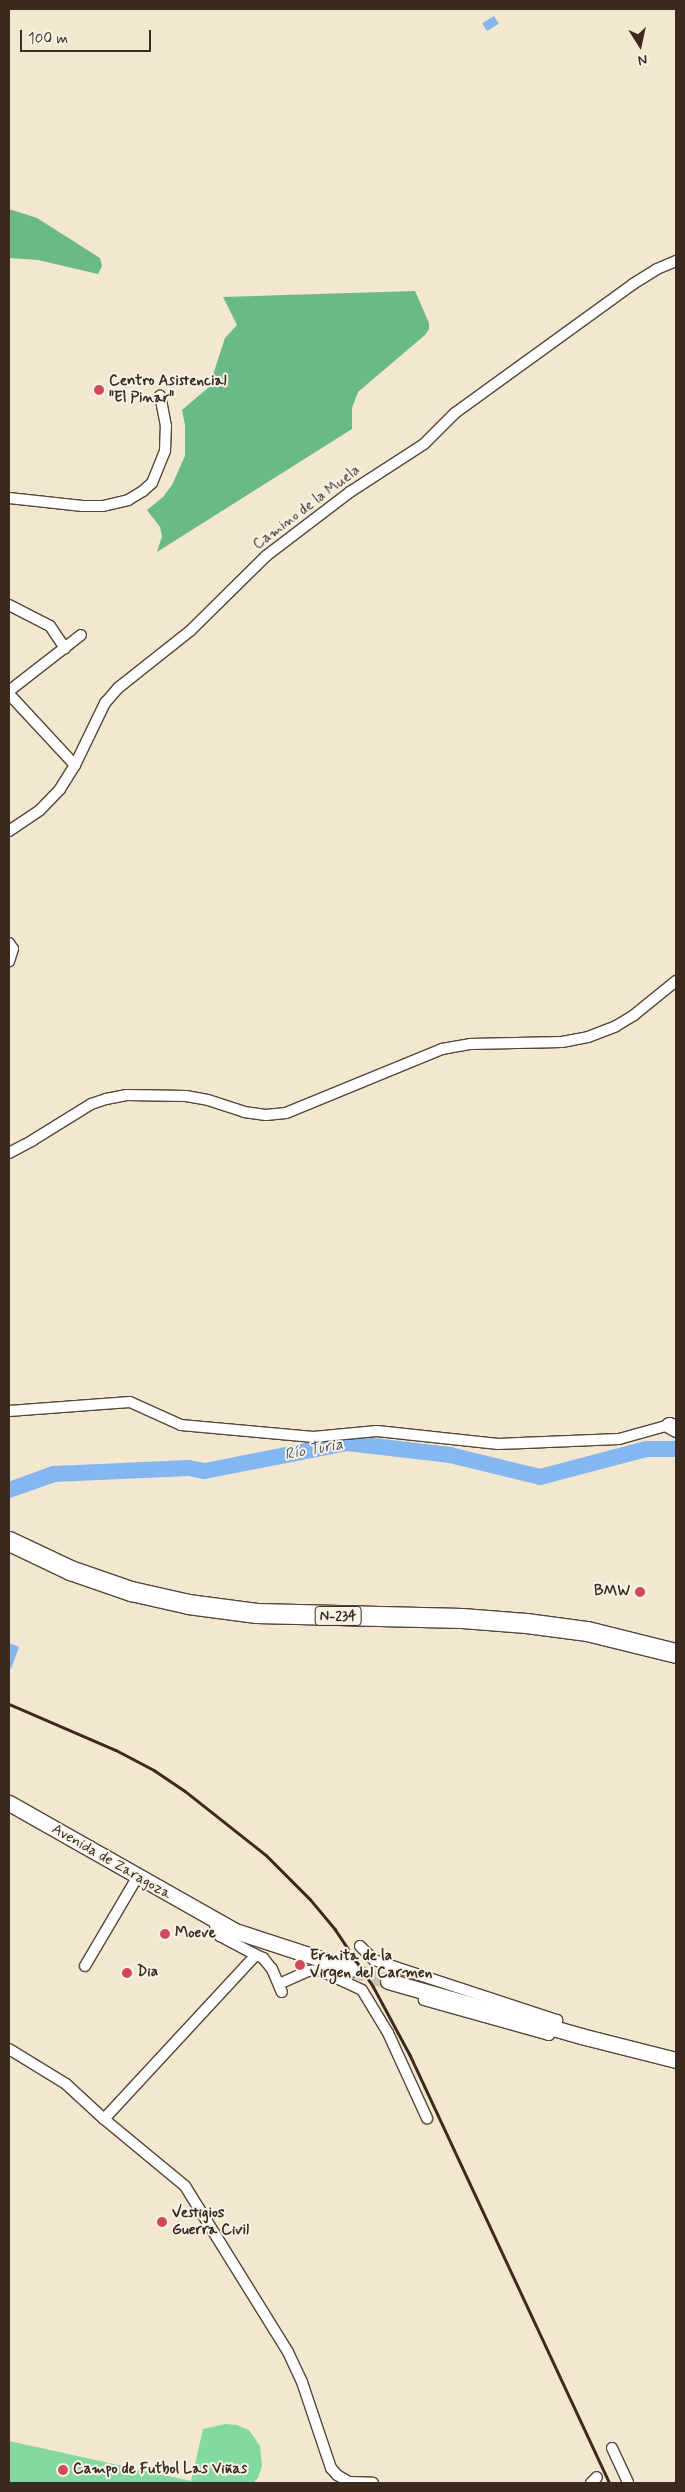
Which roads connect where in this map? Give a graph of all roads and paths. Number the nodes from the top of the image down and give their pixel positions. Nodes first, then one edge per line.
1 (676, 261) edge
2 (160, 396) dead end
3 (9, 498) edge
4 (9, 605) edge
5 (81, 635) dead end
6 (65, 648) junction
7 (9, 692) edge
8 (75, 765) junction
9 (9, 831) edge
10 (9, 943) edge
11 (9, 961) edge
12 (676, 980) edge
13 (9, 1152) edge
14 (9, 1410) edge
15 (674, 1426) edge
16 (9, 1541) edge
17 (676, 1653) edge
18 (9, 1803) edge
19 (138, 1876) junction
20 (214, 1920) junction
21 (360, 1946) dead end
22 (256, 1955) junction
23 (85, 1966) dead end
24 (351, 1970) tunnel mouth
25 (388, 1981) tunnel mouth
26 (424, 2000) dead end
27 (554, 2028) junction
28 (9, 2049) edge
29 (676, 2060) edge
30 (427, 2118) dead end
31 (104, 2120) junction
32 (612, 2448) dead end
33 (373, 2483) edge
34 (628, 2483) edge

1 - 8 street, Camino de la Muela
2 - 3 street
4 - 6 street
5 - 6 street
6 - 7 street
7 - 8 street
8 - 9 street, Camino de la Muela
10 - 11 street
12 - 13 street
14 - 15 street
16 - 17 highway, N-234
18 - 19 main road, Avenida de Zaragoza
19 - 20 main road, Avenida de Zaragoza
19 - 23 street
20 - 22 street, Avenida de Zaragoza
20 - 24 main road, Avenida de Zaragoza
21 - 27 street
22 - 30 street, Avenida de Zaragoza
22 - 31 street
25 - 27 main road
26 - 27 street
27 - 29 main road
28 - 31 street
31 - 33 street
32 - 34 street

